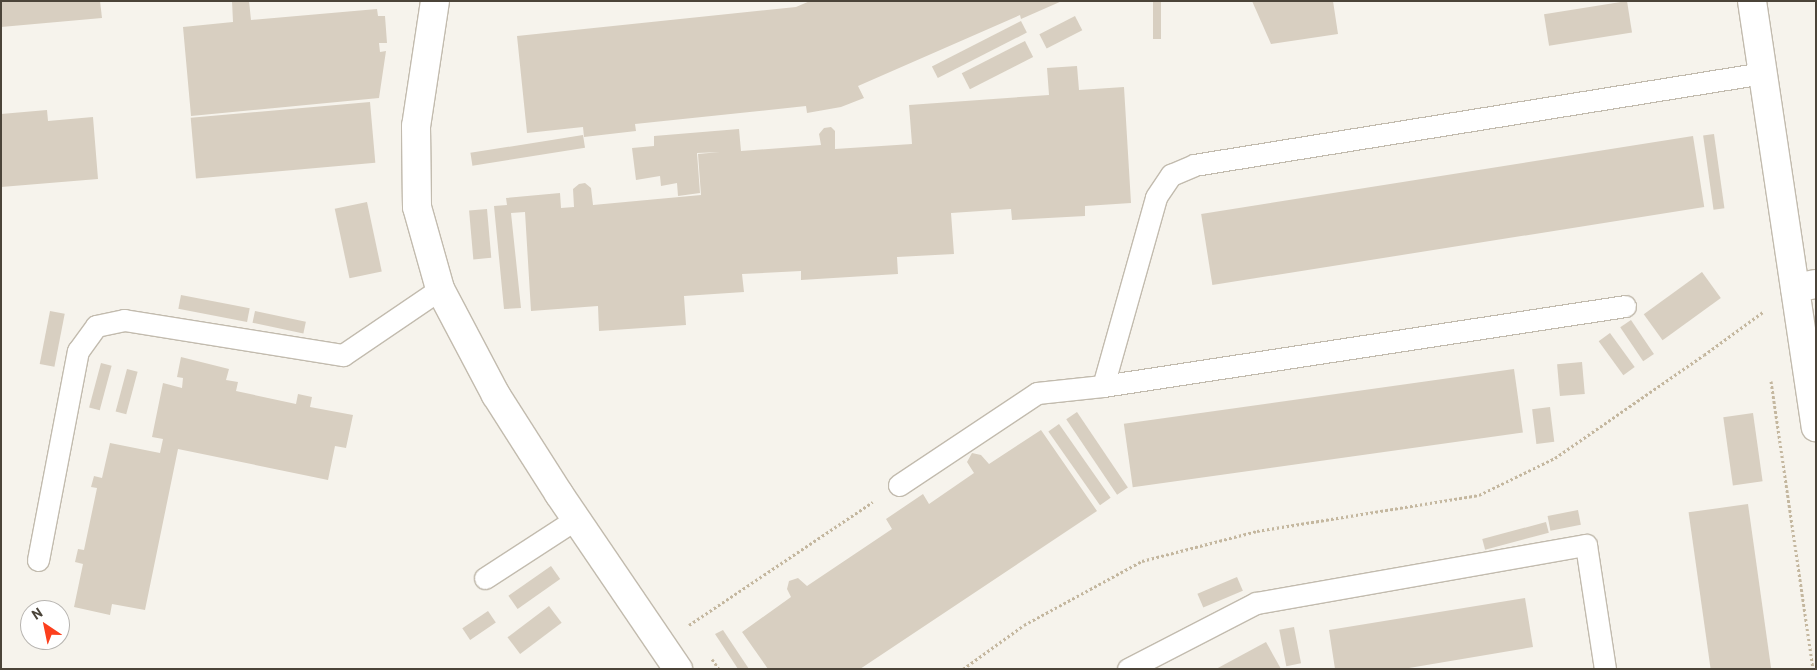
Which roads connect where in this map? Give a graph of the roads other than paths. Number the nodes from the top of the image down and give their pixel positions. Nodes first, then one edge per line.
1 (435, 1) edge
2 (1752, 1) edge
3 (1763, 73) junction
4 (1805, 286) edge
5 (440, 289) junction
6 (1625, 306) dead end
7 (1103, 386) junction
8 (1816, 427) edge
9 (899, 485) road end
10 (576, 519) junction
11 (38, 560) dead end
12 (485, 578) dead end
13 (678, 669) edge
14 (1128, 669) edge
15 (1606, 669) edge

1 - 5 street
2 - 3 street
3 - 4 street
3 - 7 lane
4 - 8 street
5 - 10 street
5 - 11 lane
6 - 7 lane
7 - 9 lane
10 - 12 lane
10 - 13 street
14 - 15 lane

